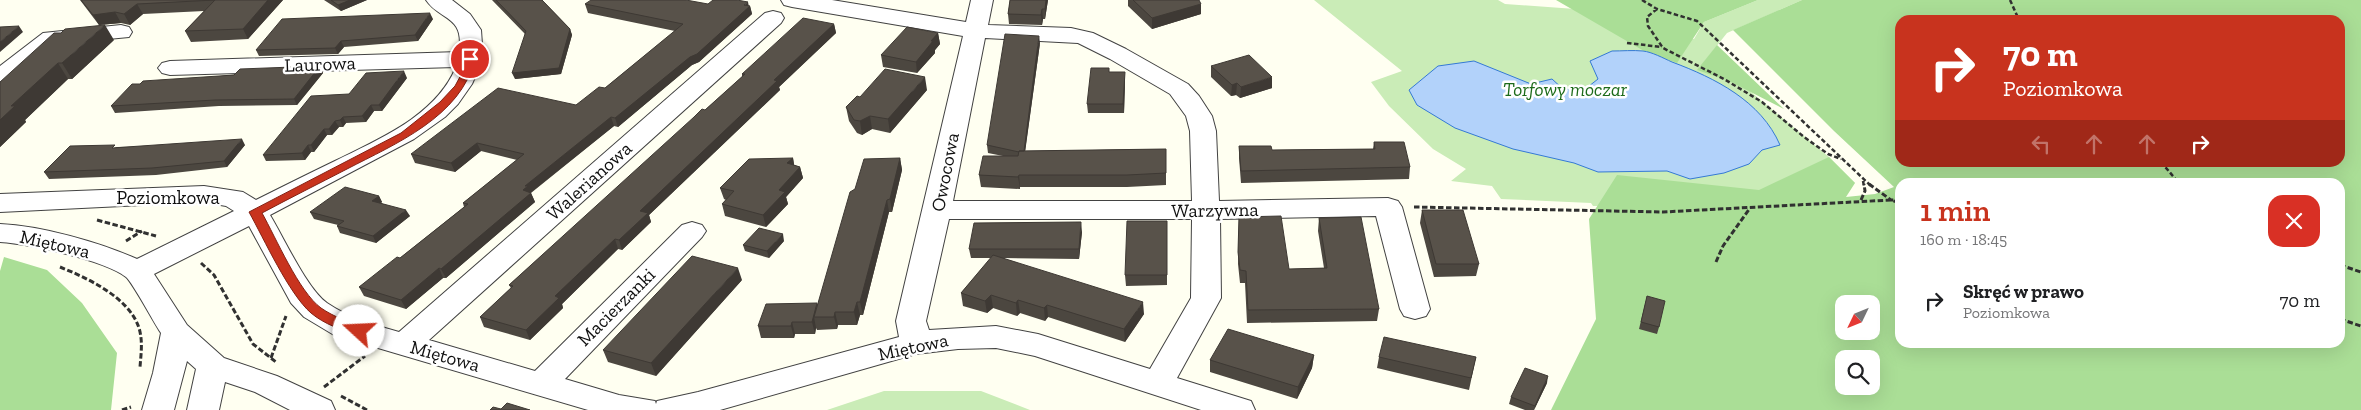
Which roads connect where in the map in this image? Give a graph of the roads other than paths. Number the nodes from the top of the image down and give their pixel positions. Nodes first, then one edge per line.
1 (437, 0) edge
2 (792, 0) edge
3 (982, 0) edge
4 (773, 18) dead end
5 (976, 31) junction
6 (120, 32) dead end
7 (470, 59) junction
8 (170, 68) dead end
9 (1, 76) edge
10 (0, 203) edge
11 (937, 210) junction
12 (1206, 210) junction
13 (255, 212) junction
14 (692, 231) dead end
15 (0, 233) edge
16 (137, 271) junction
17 (1415, 309) dead end
18 (176, 333) junction
19 (396, 341) junction
20 (916, 343) junction
21 (213, 366) junction
22 (541, 384) junction
23 (1158, 384) junction
24 (329, 399) edge
25 (143, 409) edge
26 (203, 410) edge
27 (643, 410) edge
28 (669, 410) edge
29 (1239, 410) edge

1 - 7 street
2 - 5 street
3 - 5 street, Owocowa
4 - 19 street, Walerianowa
5 - 11 street, Owocowa
5 - 12 street
6 - 9 street
7 - 8 street, Laurowa
7 - 13 street
10 - 13 street, Poziomkowa
11 - 12 street, Warzywna
11 - 20 street, Owocowa
12 - 17 street, Warzywna
12 - 23 street
13 - 16 street
13 - 19 street, Miętowa
14 - 22 street, Macierzanki
15 - 16 street, Miętowa
16 - 18 street
18 - 21 street
18 - 25 street
19 - 22 street, Miętowa
20 - 23 street, Miętowa
20 - 28 street, Miętowa
21 - 24 street
21 - 26 street
22 - 27 street, Miętowa
23 - 29 street, Miętowa

